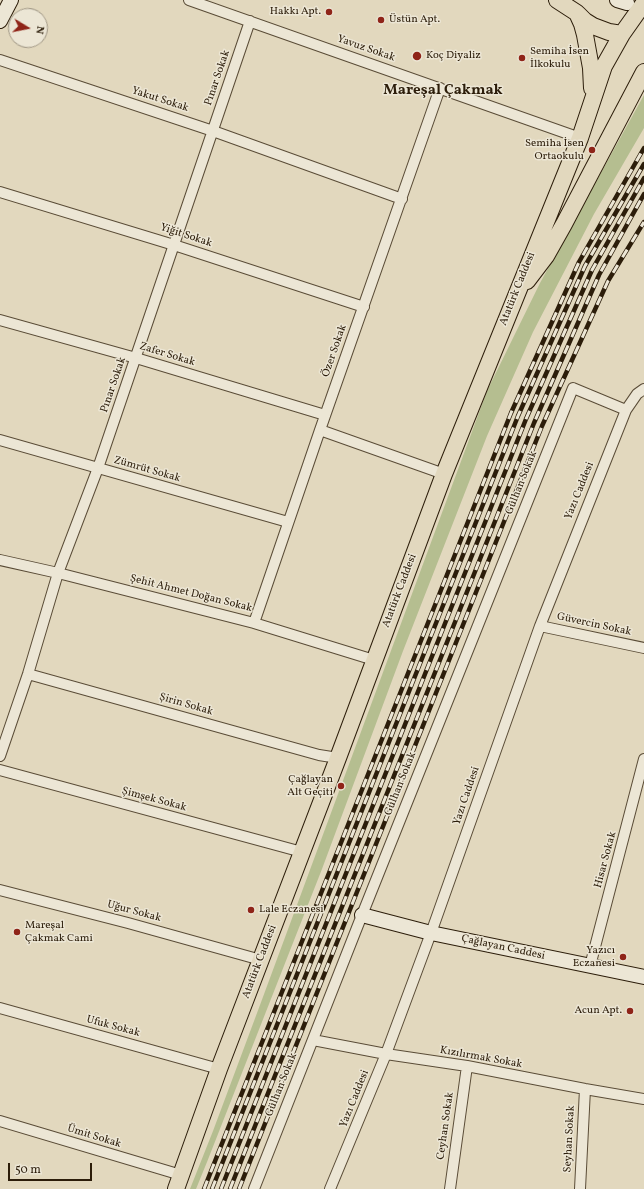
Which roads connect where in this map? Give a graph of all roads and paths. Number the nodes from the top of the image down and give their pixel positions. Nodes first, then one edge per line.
1 (11, 0) edge
2 (189, 0) edge
3 (557, 0) edge
4 (644, 3) edge
5 (576, 13) junction
6 (0, 21) edge
7 (250, 21) junction
8 (622, 34) junction
9 (0, 60) edge
10 (644, 72) edge
11 (440, 88) junction
12 (591, 102) junction
13 (213, 131) junction
14 (580, 138) junction
15 (0, 192) edge
16 (402, 199) junction
17 (174, 244) junction
18 (513, 300) junction
19 (364, 307) junction
20 (0, 320) edge
21 (136, 358) junction
22 (644, 389) edge
23 (626, 410) junction
24 (326, 415) junction
25 (320, 430) junction
26 (0, 440) edge
27 (98, 468) junction
28 (444, 474) junction
29 (288, 522) junction
30 (0, 560) edge
31 (58, 573) junction
32 (254, 623) junction
33 (540, 626) junction
34 (644, 648) edge
35 (374, 660) junction
36 (28, 674) junction
37 (0, 756) edge
38 (338, 758) junction
39 (644, 759) edge
40 (0, 770) edge
41 (302, 852) junction
42 (0, 890) edge
43 (362, 915) junction
44 (431, 933) junction
45 (261, 960) junction
46 (590, 966) junction
47 (644, 977) edge
48 (0, 1008) edge
49 (313, 1040) junction
50 (386, 1054) junction
51 (467, 1066) junction
52 (219, 1069) junction
53 (585, 1089) junction
54 (644, 1099) edge
55 (0, 1120) edge
56 (179, 1182) edge
57 (254, 1189) edge
58 (330, 1189) edge
59 (450, 1189) edge
60 (580, 1189) edge

1 - 6 street
2 - 7 street, Yavuz Sokak
3 - 5 main road
4 - 8 main road, Atatürk Caddesi
5 - 8 main road
5 - 12 main road
7 - 11 street, Yavuz Sokak
7 - 13 street, Pınar Sokak
8 - 12 main road, Atatürk Caddesi
9 - 13 street, Yakut Sokak
10 - 18 main road
11 - 14 street, Yavuz Sokak
11 - 16 street, Özer Sokak
12 - 14 main road, Atatürk Caddesi
13 - 16 street, Yakut Sokak
13 - 17 street, Pınar Sokak
14 - 18 main road, Atatürk Caddesi
15 - 17 street, Yiğit Sokak
16 - 19 street, Özer Sokak
17 - 19 street, Yiğit Sokak
17 - 21 street, Pınar Sokak
18 - 28 main road, Atatürk Caddesi
19 - 24 street, Özer Sokak
20 - 21 street, Zafer Sokak
21 - 24 street, Zafer Sokak
21 - 27 street, Pınar Sokak
22 - 23 street, Yazı Caddesi
23 - 33 street, Yazı Caddesi
23 - 43 street, Gülhan Sokak
24 - 25 street, Özer Sokak
25 - 28 street
25 - 29 street, Özer Sokak
26 - 27 street, Zümrüt Sokak
27 - 29 street, Zümrüt Sokak
27 - 31 street, Pınar Sokak
28 - 35 main road, Atatürk Caddesi
29 - 32 street, Özer Sokak
30 - 31 street, Şehit Ahmet Doğan Sokak
31 - 32 street, Şehit Ahmet Doğan Sokak
31 - 36 street, Pınar Sokak
32 - 35 street, Şehit Ahmet Doğan Sokak
33 - 34 street, Güvercin Sokak
33 - 44 street, Yazı Caddesi
35 - 38 main road, Atatürk Caddesi
36 - 37 street, Pınar Sokak
36 - 38 street, Şirin Sokak
38 - 41 main road, Atatürk Caddesi
39 - 46 street, Hisar Sokak
40 - 41 street, Şimşek Sokak
41 - 45 main road, Atatürk Caddesi
42 - 45 street, Uğur Sokak
43 - 44 street, Çağlayan Caddesi
43 - 49 street, Gülhan Sokak
44 - 46 street, Çağlayan Caddesi
44 - 50 street, Yazı Caddesi
45 - 52 main road, Atatürk Caddesi
46 - 47 street, Çağlayan Caddesi
48 - 52 street, Ufuk Sokak
49 - 50 street, Kızılırmak Sokak
49 - 57 street, Gülhan Sokak
50 - 51 street, Kızılırmak Sokak
50 - 58 street, Yazı Caddesi
51 - 53 street, Kızılırmak Sokak
51 - 59 street, Ceyhan Sokak
52 - 56 main road, Atatürk Caddesi
53 - 54 street, Kızılırmak Sokak
53 - 60 street, Seyhan Sokak
55 - 56 street, Ümit Sokak

